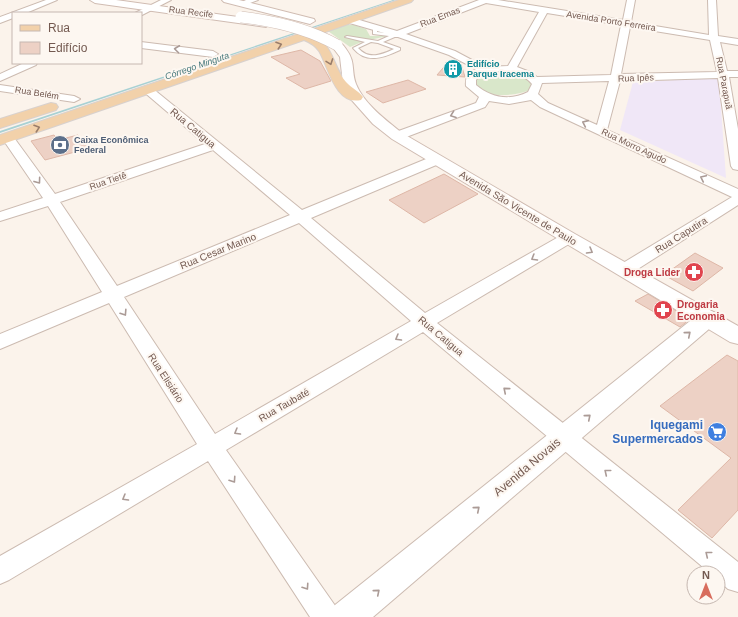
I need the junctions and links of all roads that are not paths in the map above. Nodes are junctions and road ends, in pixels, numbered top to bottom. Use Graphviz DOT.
graph roads {
  1 [pos="53,0"];
  2 [pos="95,0"];
  3 [pos="167,0"];
  4 [pos="227,0"];
  5 [pos="254,0"];
  6 [pos="408,0"];
  7 [pos="485,0"];
  8 [pos="631,0"];
  9 [pos="712,0"];
  10 [pos="242,4"];
  11 [pos="151,7"];
  12 [pos="369,7"];
  13 [pos="544,10"];
  14 [pos="21,12"];
  15 [pos="141,12"];
  16 [pos="12,15"];
  17 [pos="218,16"];
  18 [pos="0,20"];
  19 [pos="349,20"];
  20 [pos="310,21"];
  21 [pos="625,23"];
  22 [pos="287,29"];
  23 [pos="395,34"];
  24 [pos="305,36"];
  25 [pos="346,37"];
  26 [pos="714,38"];
  27 [pos="370,41"];
  28 [pos="378,42"];
  29 [pos="738,42"];
  30 [pos="142,45"];
  31 [pos="256,45"];
  32 [pos="337,45"];
  33 [pos="226,49"];
  34 [pos="213,54"];
  35 [pos="183,63"];
  36 [pos="30,64"];
  37 [pos="511,69"];
  38 [pos="484,70"];
  39 [pos="723,74"];
  40 [pos="738,74"];
  41 [pos="0,78"];
  42 [pos="615,78"];
  43 [pos="535,80"];
  44 [pos="0,88"];
  45 [pos="148,90"];
  46 [pos="533,94"];
  47 [pos="87,95"];
  48 [pos="356,97"];
  49 [pos="74,99"];
  50 [pos="483,101"];
  51 [pos="544,105"];
  52 [pos="601,130"];
  53 [pos="3,134"];
  54 [pos="397,136"];
  55 [pos="215,145"];
  56 [pos="436,160"];
  57 [pos="738,166"];
  58 [pos="738,194"];
  59 [pos="738,199"];
  60 [pos="52,200"];
  61 [pos="0,217"];
  62 [pos="301,217"];
  63 [pos="568,238"];
  64 [pos="624,270"];
  65 [pos="112,295"];
  66 [pos="708,318"];
  67 [pos="425,323"];
  68 [pos="738,336"];
  69 [pos="0,342"];
  70 [pos="563,437"];
  71 [pos="211,448"];
  72 [pos="0,571"];
  73 [pos="738,579"];
  74 [pos="326,617"];
  75 [pos="347,617"];
  1 -- 14 [label="street"];
  2 -- 11 [label="main road, Rua Recife"];
  3 -- 11 [label="street"];
  4 -- 10 [label="main road"];
  5 -- 10 [label="street"];
  6 -- 12 [label="main road"];
  7 -- 13 [label="street, Avenida Porto Ferreira"];
  7 -- 23 [label="street, Rua Emas"];
  8 -- 21 [label="street"];
  9 -- 26 [label="street, Rua Parapuã"];
  10 -- 20 [label="main road"];
  10 -- 32 [label="main road, Avenida São Vicente de Paulo"];
  11 -- 15 [label="street"];
  11 -- 17 [label="main road, Rua Recife"];
  12 -- 19 [label="main road"];
  12 -- 20 [label="main road"];
  13 -- 21 [label="street, Avenida Porto Ferreira"];
  13 -- 37 [label="street"];
  16 -- 18 [label="street"];
  17 -- 22 [label="main road, Rua Recife"];
  17 -- 32 [label="main road, bridge"];
  19 -- 23 [label="street"];
  19 -- 24 [label="main road"];
  20 -- 22 [label="main road"];
  21 -- 26 [label="street, Avenida Porto Ferreira"];
  21 -- 42 [label="street"];
  22 -- 31 [label="main road"];
  23 -- 28 [label="lane"];
  23 -- 38 [label="street"];
  31 -- 24 [label="main road, one-way"];
  24 -- 48 [label="main road, one-way"];
  25 -- 27 [label="lane"];
  26 -- 29 [label="street, Avenida Porto Ferreira"];
  26 -- 39 [label="street, Rua Parapuã"];
  27 -- 28 [label="lane"];
  27 -- 28 [label="lane"];
  34 -- 30 [label="street, one-way"];
  31 -- 45 [label="main road"];
  32 -- 48 [label="main road, Avenida São Vicente de Paulo"];
  33 -- 34 [label="main road"];
  34 -- 35 [label="main road"];
  36 -- 41 [label="street"];
  37 -- 38 [label="street"];
  37 -- 43 [label="street"];
  38 -- 50 [label="street"];
  39 -- 40 [label="street, Rua Ipês"];
  39 -- 42 [label="street, Rua Ipês"];
  39 -- 57 [label="street, Rua Parapuã"];
  42 -- 43 [label="street, Rua Ipês"];
  42 -- 52 [label="street"];
  43 -- 46 [label="street"];
  44 -- 49 [label="street, Rua Belém"];
  53 -- 45 [label="main road, one-way"];
  45 -- 55 [label="street, Rua Catigua"];
  46 -- 50 [label="street"];
  46 -- 51 [label="street, Rua Morro Agudo"];
  47 -- 49 [label="main road"];
  48 -- 54 [label="main road, Avenida São Vicente de Paulo"];
  49 -- 53 [label="main road"];
  50 -- 51 [label="street"];
  50 -- 54 [label="street, one-way"];
  52 -- 51 [label="street, Rua Morro Agudo, one-way"];
  58 -- 52 [label="street, Rua Morro Agudo, one-way"];
  53 -- 60 [label="street, Rua Elisiário, one-way"];
  54 -- 56 [label="main road, Avenida São Vicente de Paulo"];
  55 -- 60 [label="street, Rua Tietê"];
  55 -- 62 [label="street, Rua Catigua"];
  56 -- 62 [label="street, Rua Cesar Marino"];
  56 -- 63 [label="main road, Avenida São Vicente de Paulo"];
  59 -- 64 [label="street, Rua Caputira"];
  60 -- 61 [label="street, Rua Tietê"];
  60 -- 65 [label="street, Rua Elisiário"];
  62 -- 65 [label="street, Rua Cesar Marino"];
  62 -- 67 [label="street, Rua Catigua"];
  63 -- 64 [label="main road, Avenida São Vicente de Paulo, one-way"];
  63 -- 67 [label="street, Rua Taubaté, one-way"];
  64 -- 66 [label="main road, Avenida São Vicente de Paulo"];
  65 -- 69 [label="street, Rua Cesar Marino"];
  65 -- 71 [label="street, Rua Elisiário, one-way"];
  66 -- 68 [label="main road, Avenida São Vicente de Paulo"];
  70 -- 66 [label="main road, Avenida Novais, one-way"];
  70 -- 67 [label="street, Rua Catigua, one-way"];
  67 -- 71 [label="street, Rua Taubaté, one-way"];
  73 -- 70 [label="street, Rua Catigua, one-way"];
  75 -- 70 [label="main road, Avenida Novais, one-way"];
  71 -- 72 [label="street, Rua Taubaté, one-way"];
  71 -- 74 [label="street, Rua Elisiário, one-way"];
}
